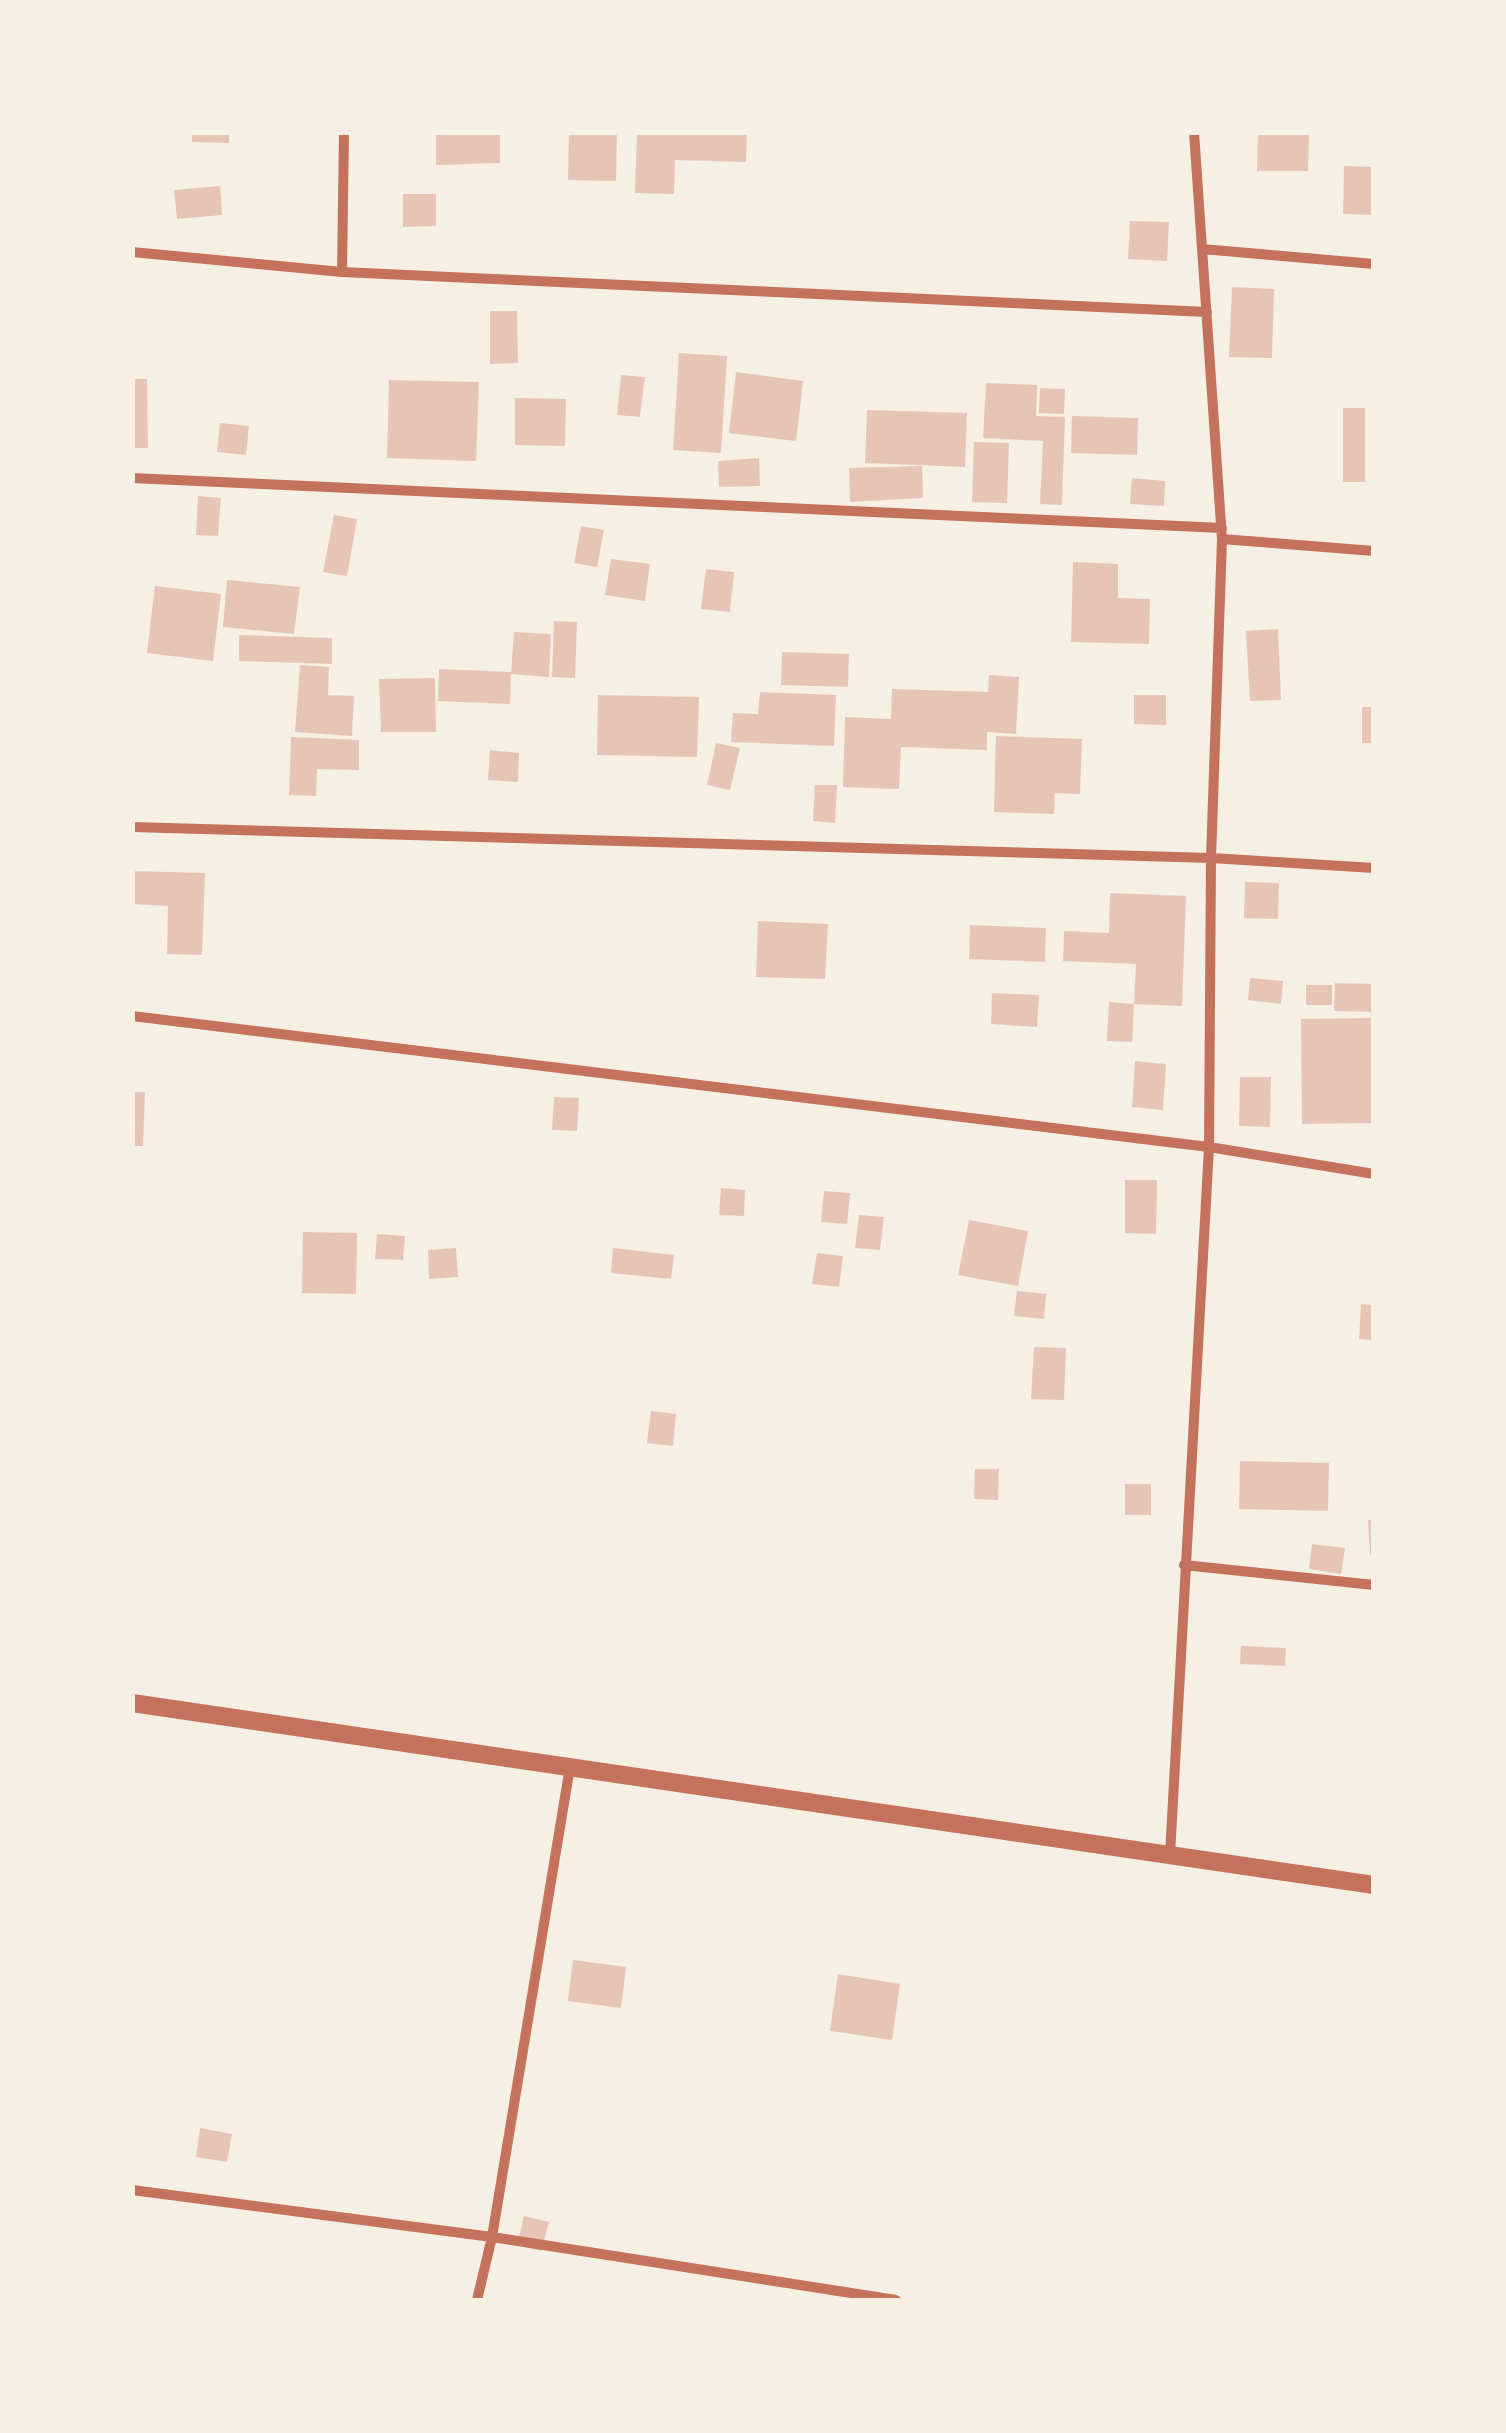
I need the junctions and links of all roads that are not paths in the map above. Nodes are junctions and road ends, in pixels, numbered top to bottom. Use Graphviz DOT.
graph roads {
  1 [pos="344,132"];
  2 [pos="1194,132"];
  3 [pos="1202,250"];
  4 [pos="132,252"];
  5 [pos="1374,264"];
  6 [pos="342,272"];
  7 [pos="1206,312"];
  8 [pos="132,478"];
  9 [pos="1222,534"];
  10 [pos="1374,551"];
  11 [pos="132,827"];
  12 [pos="1212,858"];
  13 [pos="1374,868"];
  14 [pos="132,1016"];
  15 [pos="1209,1147"];
  16 [pos="1374,1174"];
  17 [pos="1184,1565"];
  18 [pos="1374,1585"];
  19 [pos="132,1703"];
  20 [pos="570,1767"];
  21 [pos="1170,1856"];
  22 [pos="1374,1885"];
  23 [pos="132,2190"];
  24 [pos="492,2237"];
  25 [pos="478,2300"];
  26 [pos="896,2300"];
  1 -- 6 [label="street"];
  2 -- 3 [label="street"];
  3 -- 5 [label="street"];
  3 -- 7 [label="street"];
  4 -- 6 [label="street"];
  6 -- 7 [label="street"];
  7 -- 9 [label="street"];
  8 -- 9 [label="street"];
  9 -- 10 [label="street"];
  9 -- 12 [label="street"];
  11 -- 12 [label="street"];
  12 -- 13 [label="street"];
  12 -- 15 [label="street"];
  14 -- 15 [label="street"];
  15 -- 16 [label="street"];
  15 -- 17 [label="street"];
  17 -- 18 [label="street"];
  17 -- 21 [label="street"];
  19 -- 20 [label="street"];
  20 -- 21 [label="street"];
  20 -- 24 [label="street"];
  21 -- 22 [label="street"];
  23 -- 24 [label="street"];
  24 -- 25 [label="street"];
  24 -- 26 [label="street"];
}
